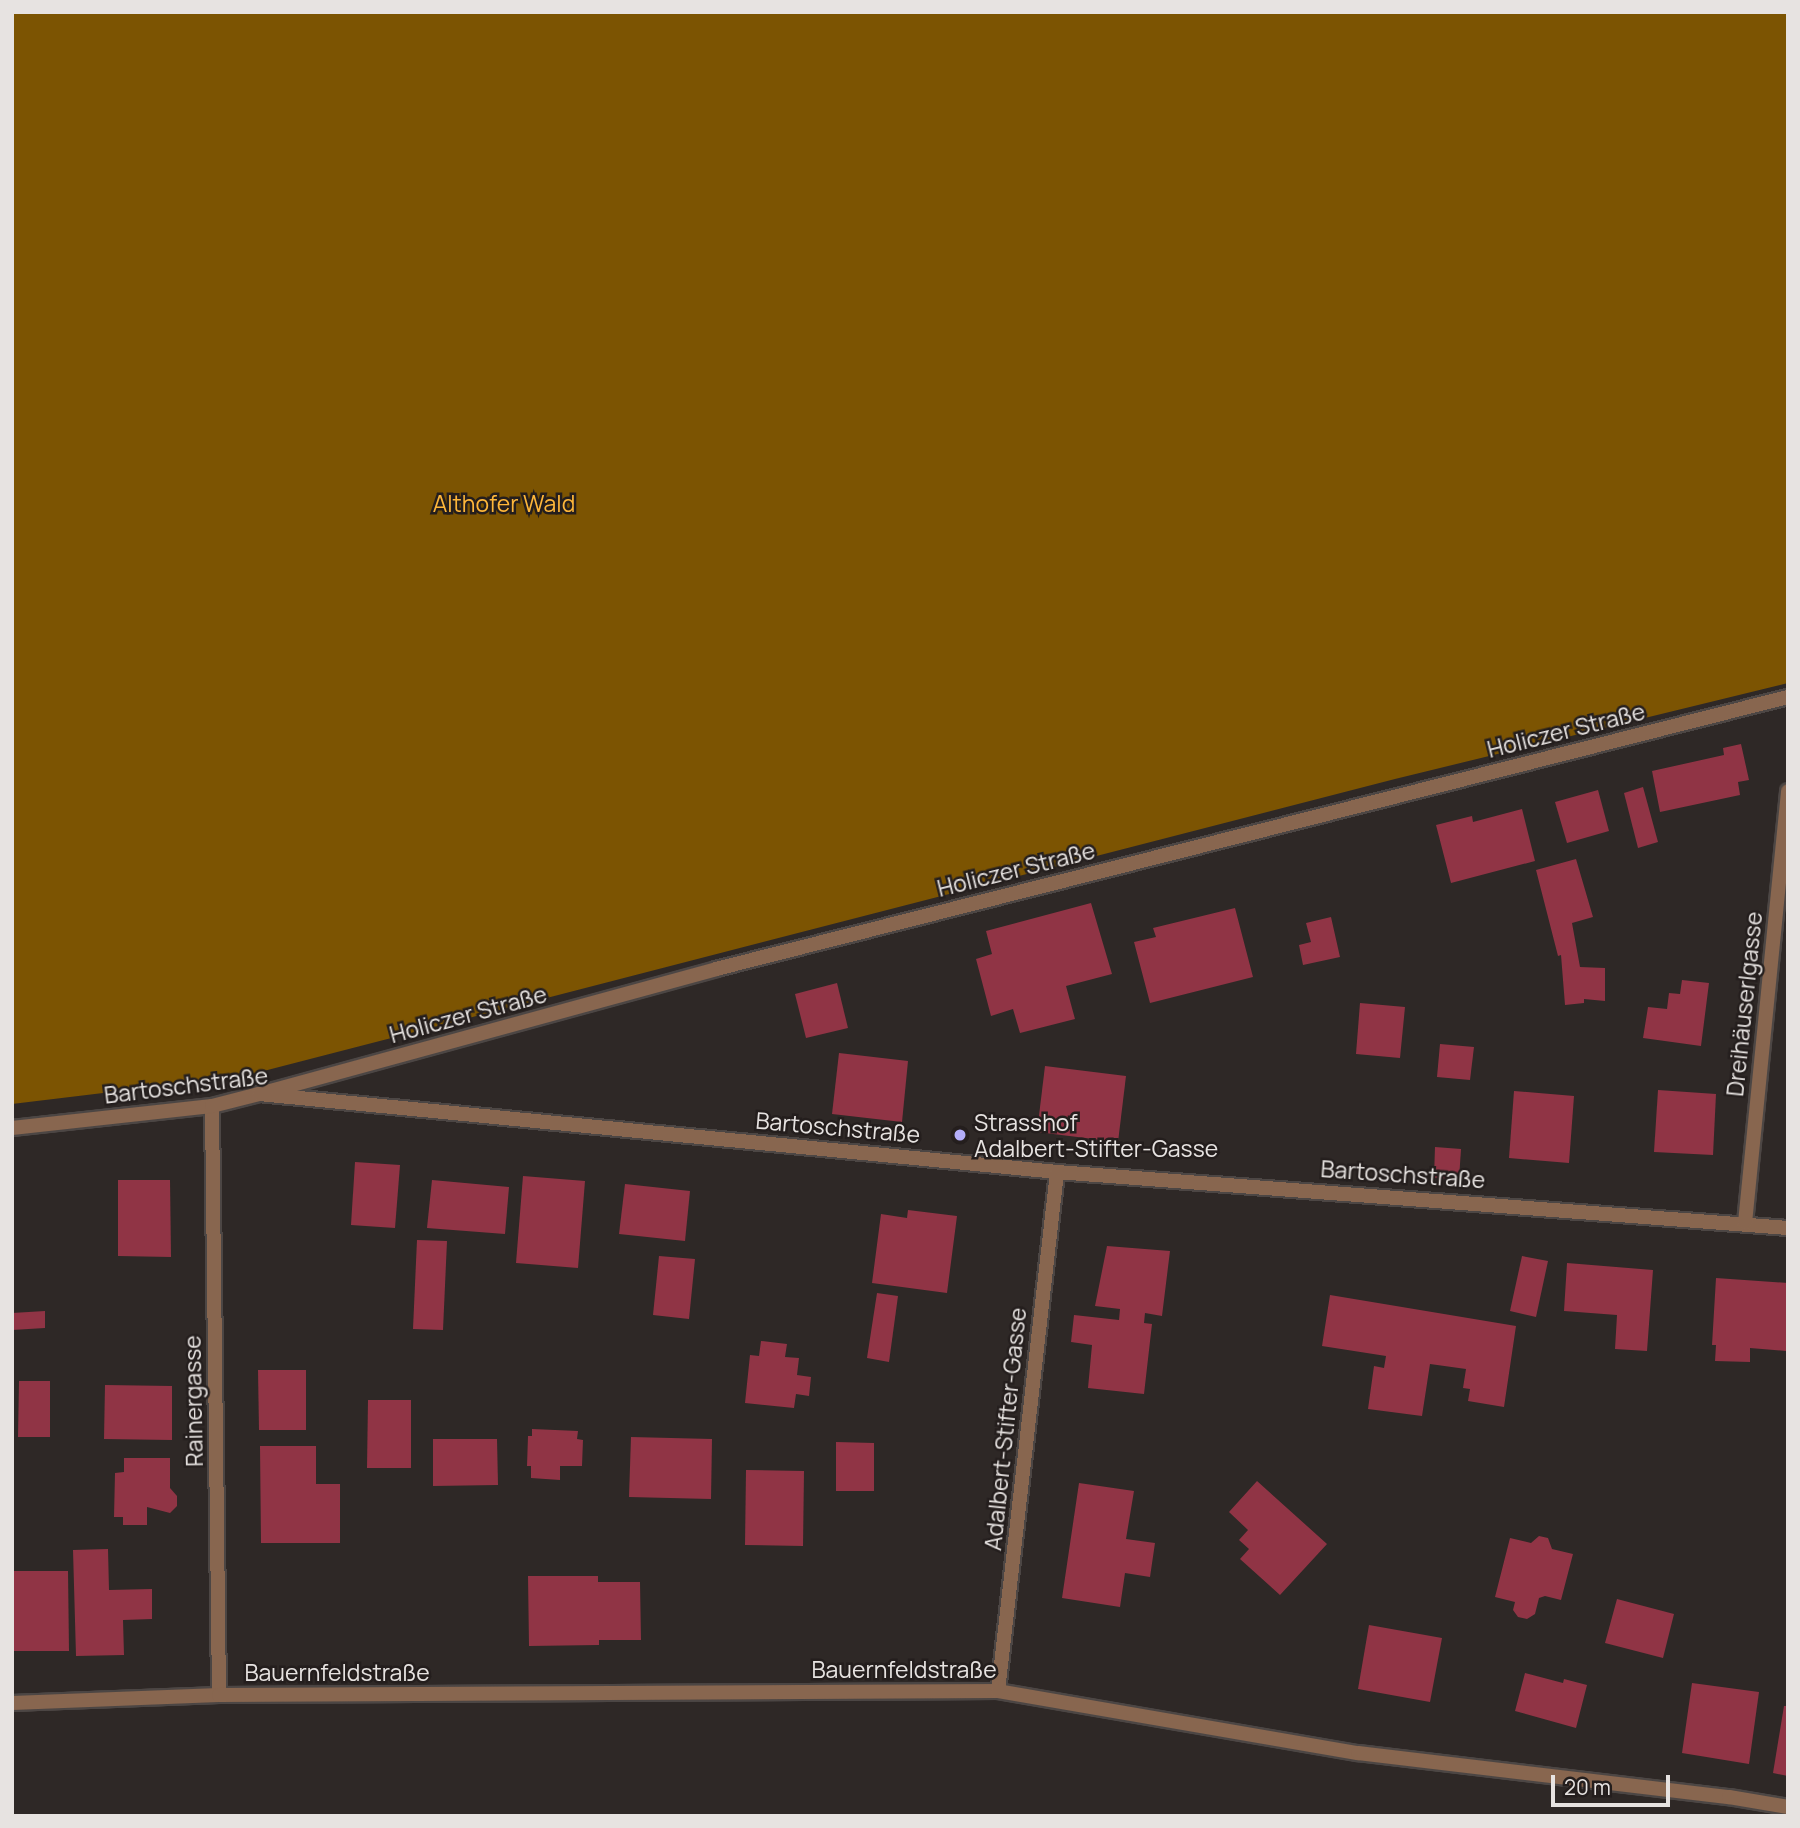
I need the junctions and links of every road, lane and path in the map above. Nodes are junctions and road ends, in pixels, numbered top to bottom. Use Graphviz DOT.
graph roads {
  1 [pos="1788,697"];
  2 [pos="1788,791"];
  3 [pos="259,1094"];
  4 [pos="212,1106"];
  5 [pos="12,1128"];
  6 [pos="1057,1172"];
  7 [pos="1745,1223"];
  8 [pos="1788,1228"];
  9 [pos="998,1690"];
  10 [pos="219,1695"];
  11 [pos="12,1703"];
  12 [pos="1788,1807"];
  1 -- 3 [label="street, Holiczer Straße"];
  2 -- 7 [label="street, Dreihäuserlgasse"];
  3 -- 4 [label="street, Bartoschstraße"];
  3 -- 6 [label="street, Bartoschstraße"];
  4 -- 5 [label="street, Bartoschstraße"];
  4 -- 10 [label="street, Rainergasse"];
  6 -- 7 [label="street, Bartoschstraße"];
  6 -- 9 [label="street, Adalbert-Stifter-Gasse"];
  7 -- 8 [label="street, Bartoschstraße"];
  9 -- 10 [label="street, Bauernfeldstraße"];
  9 -- 12 [label="street, Bauernfeldstraße"];
  10 -- 11 [label="street, Bauernfeldstraße"];
}
